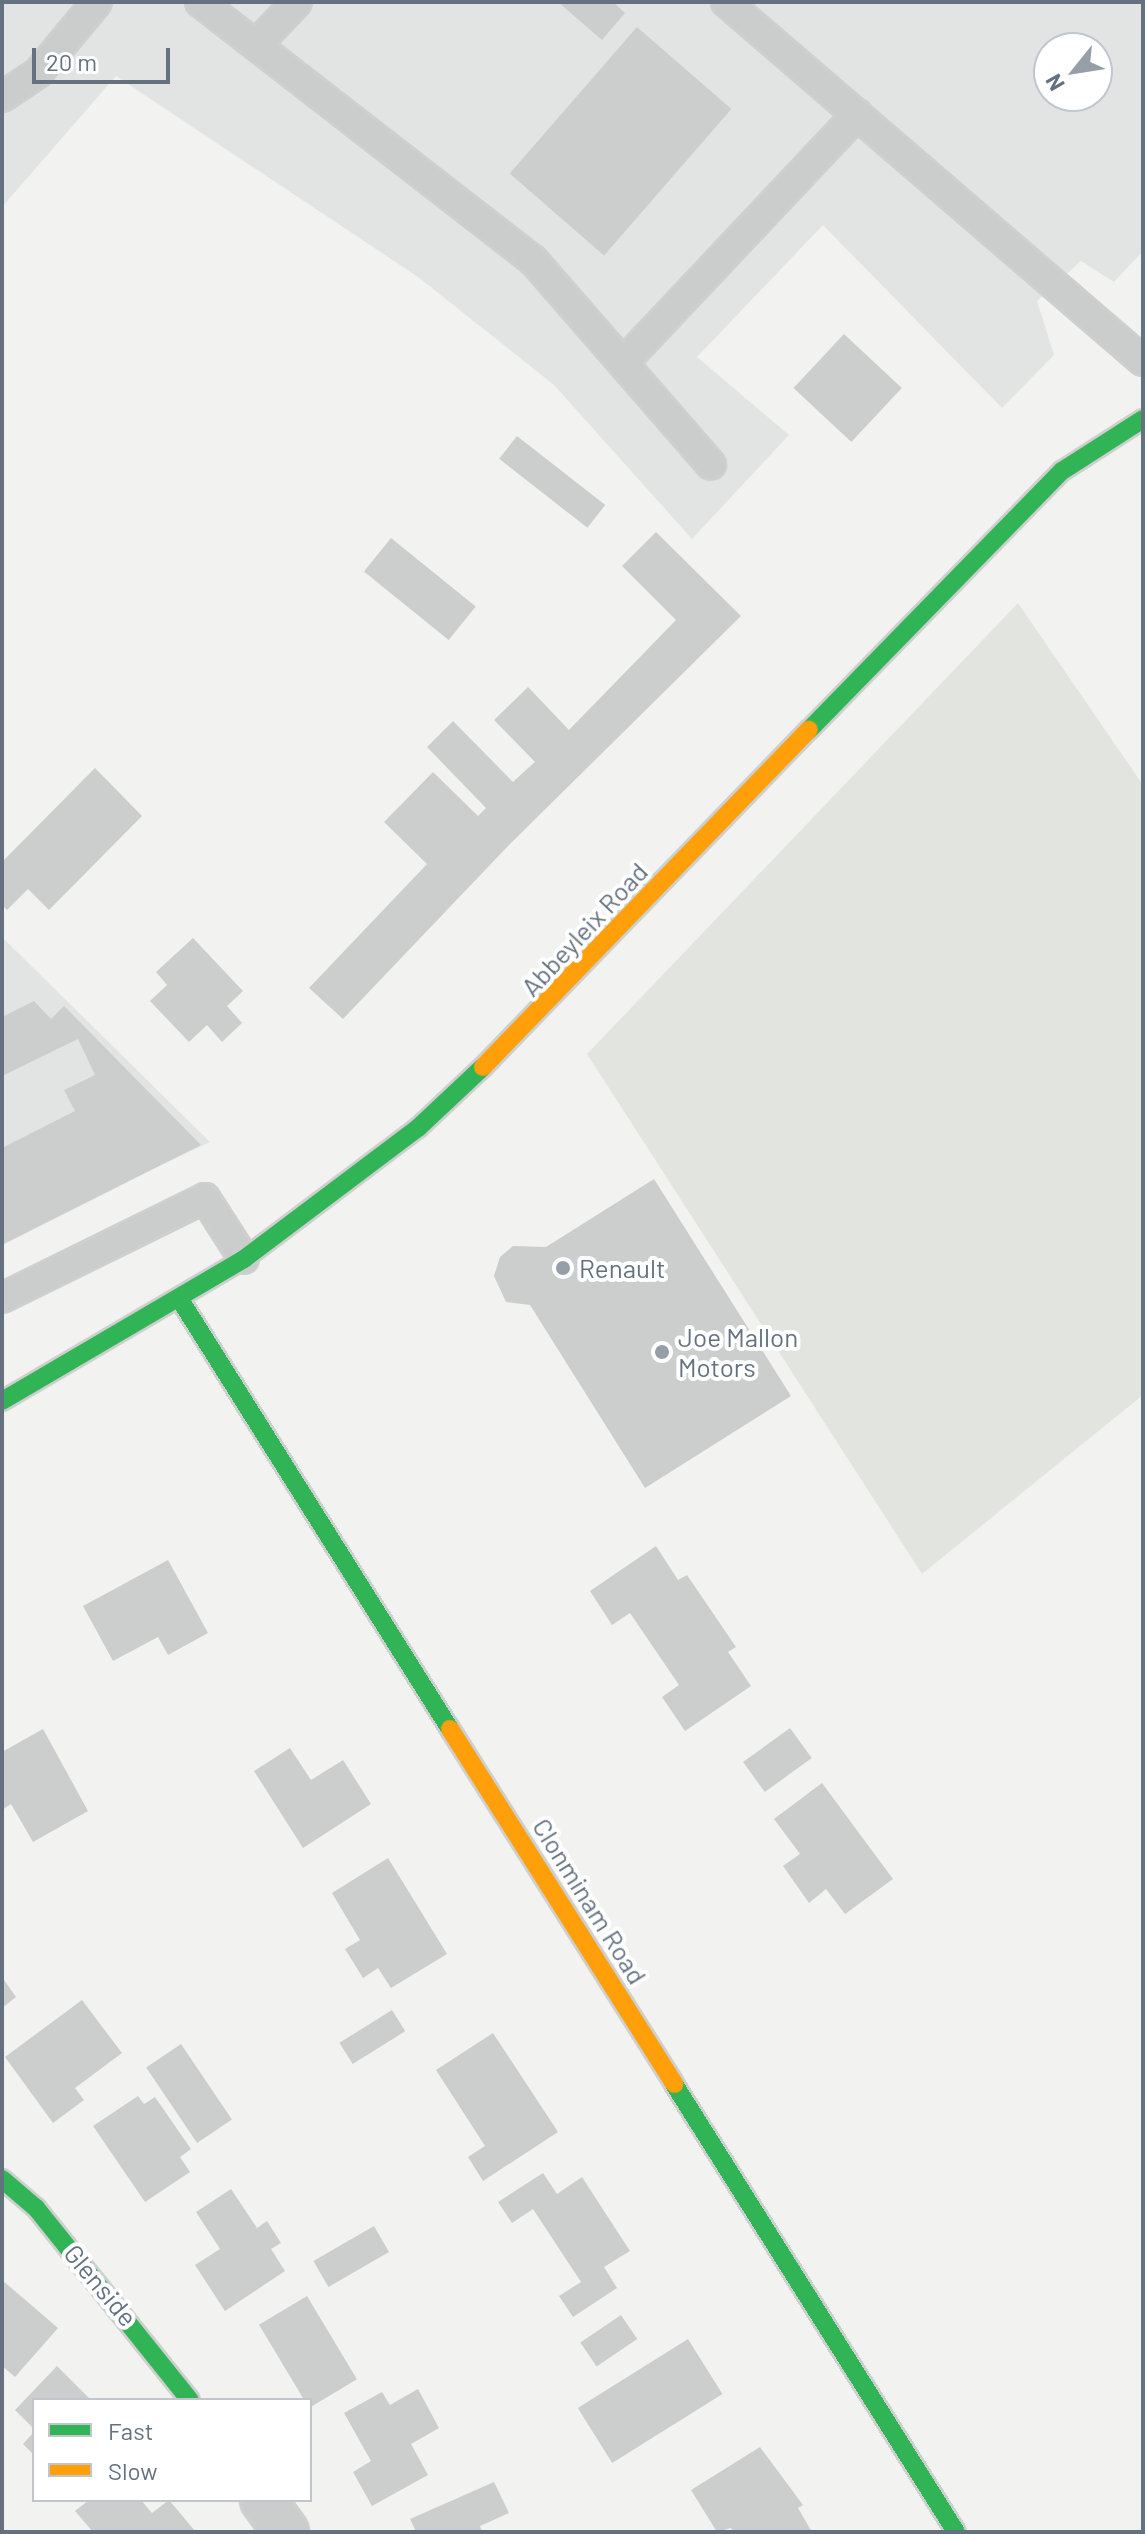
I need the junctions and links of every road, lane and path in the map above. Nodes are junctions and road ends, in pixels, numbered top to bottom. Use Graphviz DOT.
graph roads {
  1 [pos="97,2"];
  2 [pos="200,2"];
  3 [pos="297,2"];
  4 [pos="726,2"];
  5 [pos="256,45"];
  6 [pos="2,97"];
  7 [pos="858,114"];
  8 [pos="1143,361"];
  9 [pos="623,363"];
  10 [pos="1143,419"];
  11 [pos="711,465"];
  12 [pos="244,1259"];
  13 [pos="2,1298"];
  14 [pos="179,1298"];
  15 [pos="2,1401"];
  16 [pos="2,2179"];
  17 [pos="188,2398"];
  18 [pos="264,2502"];
  19 [pos="286,2532"];
  20 [pos="956,2532"];
  1 -- 6 [label="lane"];
  2 -- 5 [label="lane"];
  3 -- 5 [label="lane"];
  4 -- 7 [label="lane"];
  5 -- 9 [label="lane"];
  7 -- 8 [label="lane"];
  7 -- 9 [label="lane"];
  9 -- 11 [label="lane"];
  10 -- 12 [label="street, Abbeyleix Road"];
  12 -- 13 [label="lane"];
  12 -- 14 [label="street, Abbeyleix Road"];
  14 -- 15 [label="street, Abbeyleix Road"];
  14 -- 20 [label="street, Clonminam Road"];
  16 -- 17 [label="street, Glenside"];
  18 -- 19 [label="street"];
}
